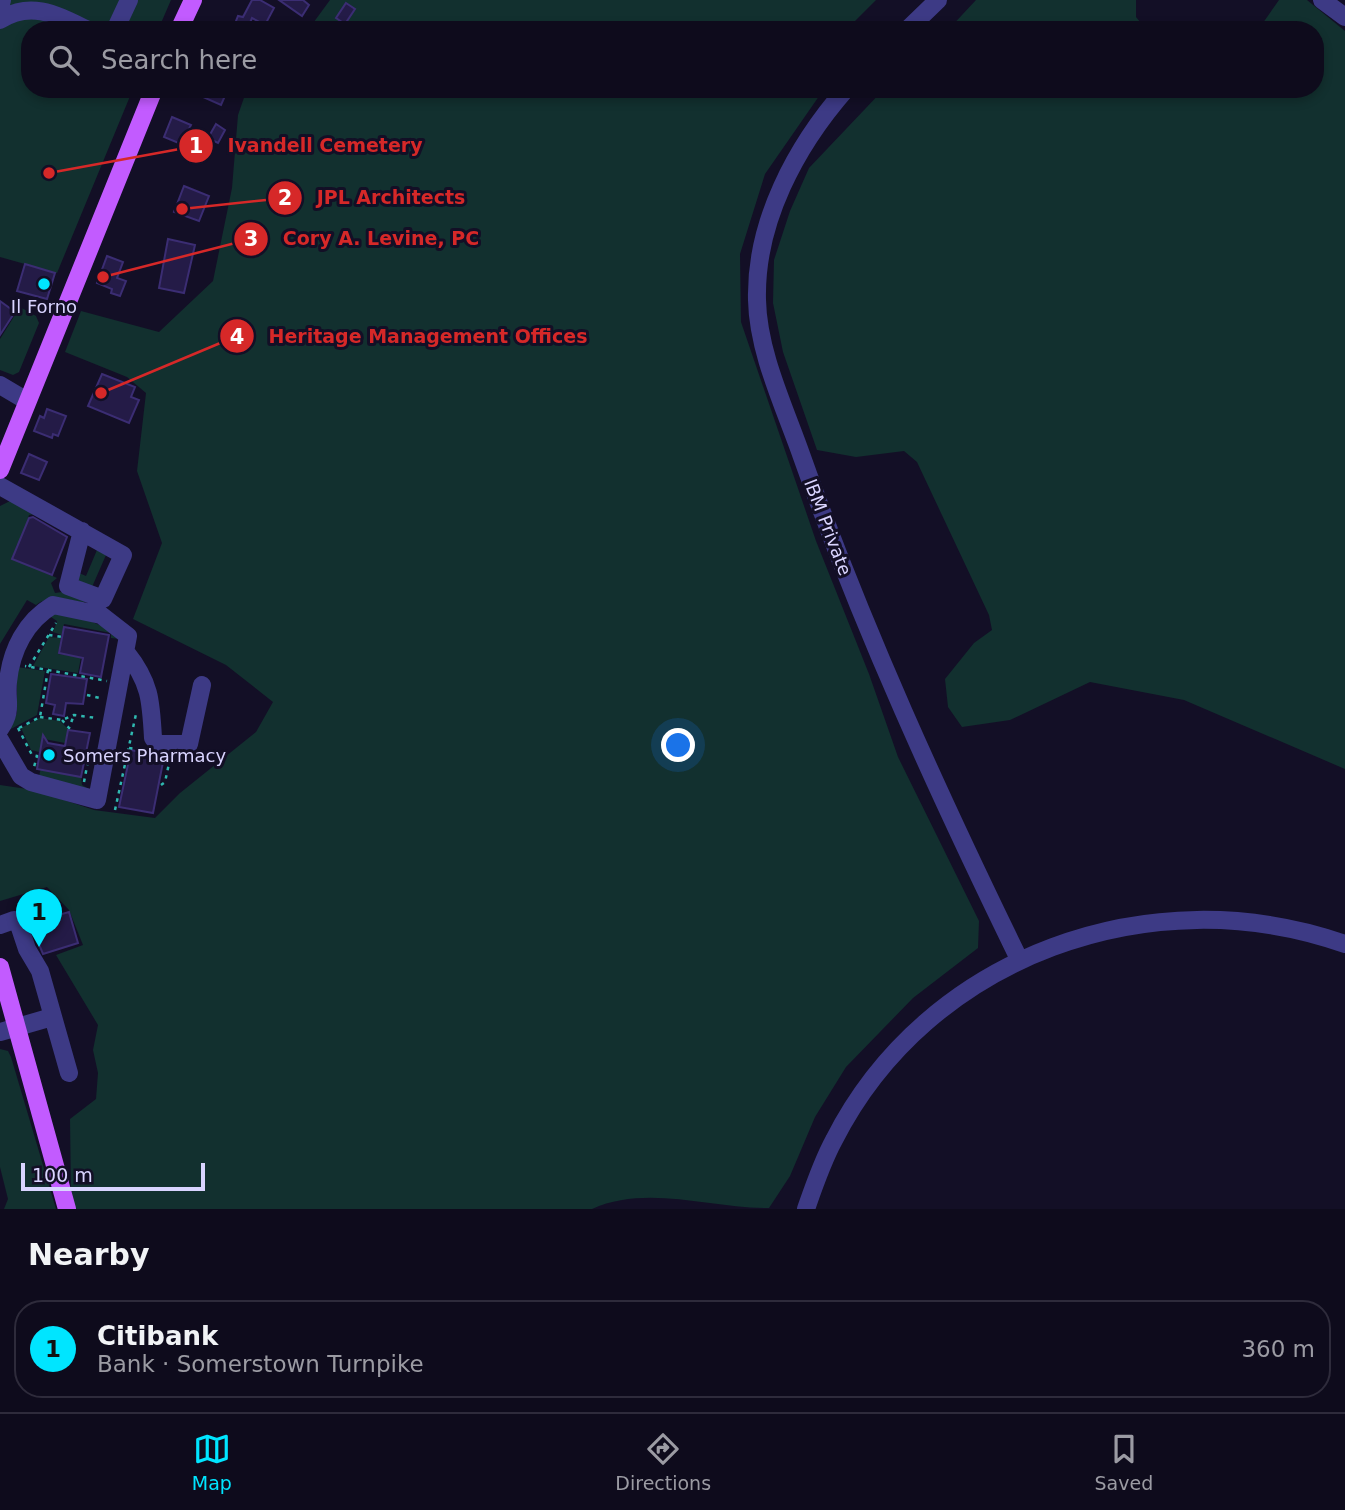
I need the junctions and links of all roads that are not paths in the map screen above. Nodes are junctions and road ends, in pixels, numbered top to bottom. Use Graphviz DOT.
graph roads {
  1 [pos="2,0"];
  2 [pos="32,0"];
  3 [pos="129,0"];
  4 [pos="193,0"];
  5 [pos="938,0"];
  6 [pos="1322,0"];
  7 [pos="0,8"];
  8 [pos="55,14"];
  9 [pos="1345,17"];
  10 [pos="0,20"];
  11 [pos="69,21"];
  12 [pos="119,21"];
  13 [pos="183,21"];
  14 [pos="916,21"];
  15 [pos="150,98"];
  16 [pos="839,98"];
  17 [pos="0,385"];
  18 [pos="27,401"];
  19 [pos="0,470"];
  20 [pos="0,486"];
  21 [pos="82,531"];
  22 [pos="126,652"];
  23 [pos="202,685"];
  24 [pos="3,734"];
  25 [pos="0,925"];
  26 [pos="1345,944"];
  27 [pos="1019,959"];
  28 [pos="0,967"];
  29 [pos="52,1017"];
  30 [pos="9,1029"];
  31 [pos="69,1073"];
  32 [pos="67,1209"];
  33 [pos="806,1209"];
  1 -- 7 [label="street"];
  2 -- 8 [label="street"];
  3 -- 12 [label="street"];
  4 -- 13 [label="main road"];
  5 -- 14 [label="street"];
  6 -- 9 [label="street"];
  8 -- 10 [label="street"];
  8 -- 11 [label="street"];
  15 -- 18 [label="main road"];
  16 -- 27 [label="street, IBM Private"];
  17 -- 18 [label="street"];
  18 -- 19 [label="main road"];
  20 -- 21 [label="street"];
  22 -- 23 [label="street"];
  22 -- 24 [label="street"];
  22 -- 24 [label="street"];
  25 -- 29 [label="street"];
  26 -- 27 [label="street"];
  27 -- 33 [label="street"];
  28 -- 30 [label="main road"];
  29 -- 30 [label="street"];
  29 -- 31 [label="street"];
  30 -- 32 [label="main road"];
}
